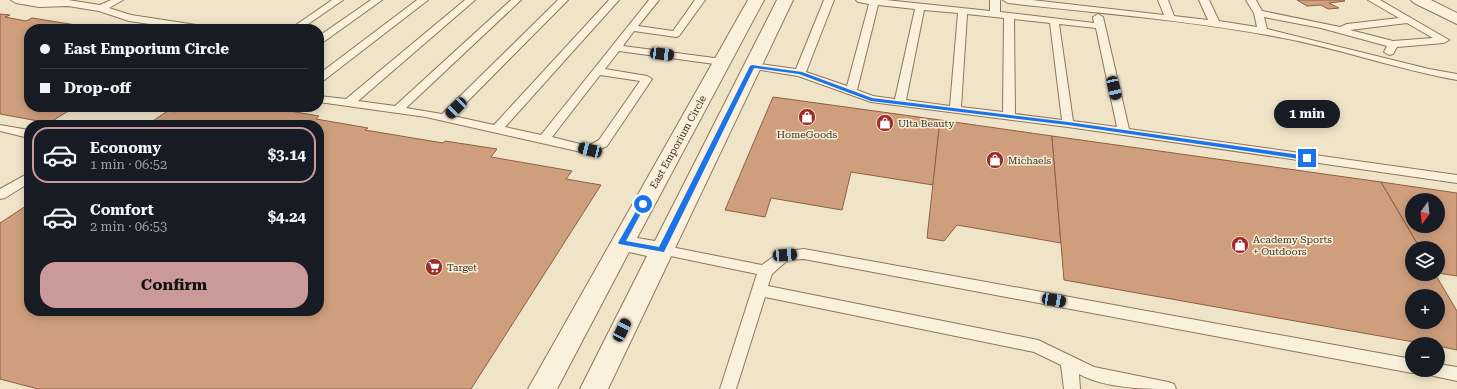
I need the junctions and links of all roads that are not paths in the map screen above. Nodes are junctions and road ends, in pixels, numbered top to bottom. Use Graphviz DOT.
graph roads {
  1 [pos="16,0"];
  2 [pos="118,0"];
  3 [pos="338,0"];
  4 [pos="377,0"];
  5 [pos="423,0"];
  6 [pos="470,0"];
  7 [pos="516,0"];
  8 [pos="563,0"];
  9 [pos="614,0"];
  10 [pos="654,0"];
  11 [pos="700,0"];
  12 [pos="756,0"];
  13 [pos="785,0"];
  14 [pos="828,0"];
  15 [pos="860,0"];
  16 [pos="995,0"];
  17 [pos="1008,0"];
  18 [pos="1163,0"];
  19 [pos="1204,0"];
  20 [pos="1250,0"];
  21 [pos="1373,0"];
  22 [pos="1419,0"];
  23 [pos="1442,0"];
  24 [pos="874,2"];
  25 [pos="1040,2"];
  26 [pos="1082,4"];
  27 [pos="920,6"];
  28 [pos="1457,7"];
  29 [pos="101,8"];
  30 [pos="1096,10"];
  31 [pos="963,11"];
  32 [pos="1259,13"];
  33 [pos="995,15"];
  34 [pos="1008,16"];
  35 [pos="1170,18"];
  36 [pos="1457,19"];
  37 [pos="1409,20"];
  38 [pos="1054,21"];
  39 [pos="169,24"];
  40 [pos="302,24"];
  41 [pos="1215,24"];
  42 [pos="1100,26"];
  43 [pos="632,28"];
  44 [pos="1342,30"];
  45 [pos="1262,31"];
  46 [pos="324,37"];
  47 [pos="1393,44"];
  48 [pos="616,48"];
  49 [pos="1384,60"];
  50 [pos="722,62"];
  51 [pos="752,66"];
  52 [pos="598,72"];
  53 [pos="800,73"];
  54 [pos="324,75"];
  55 [pos="1457,77"];
  56 [pos="851,92"];
  57 [pos="324,100"];
  58 [pos="349,103"];
  59 [pos="900,103"];
  60 [pos="397,110"];
  61 [pos="955,110"];
  62 [pos="1009,116"];
  63 [pos="445,118"];
  64 [pos="1068,124"];
  65 [pos="0,128"];
  66 [pos="497,129"];
  67 [pos="1124,132"];
  68 [pos="24,133"];
  69 [pos="544,138"];
  70 [pos="1457,179"];
  71 [pos="24,180"];
  72 [pos="0,195"];
  73 [pos="622,243"];
  74 [pos="661,250"];
  75 [pos="765,271"];
  76 [pos="759,290"];
  77 [pos="1069,362"];
  78 [pos="1405,365"];
  79 [pos="1445,372"];
  80 [pos="1457,374"];
  81 [pos="542,389"];
  82 [pos="594,389"];
  83 [pos="728,389"];
  84 [pos="1072,389"];
  85 [pos="1168,389"];
  1 -- 29 [label="lane"];
  2 -- 29 [label="lane"];
  3 -- 40 [label="lane"];
  4 -- 46 [label="lane"];
  5 -- 54 [label="lane"];
  6 -- 58 [label="lane"];
  7 -- 60 [label="lane"];
  8 -- 63 [label="lane"];
  9 -- 66 [label="lane"];
  10 -- 43 [label="lane"];
  11 -- 43 [label="lane"];
  12 -- 50 [label="street, East Emporium Circle"];
  13 -- 51 [label="street"];
  14 -- 53 [label="lane"];
  15 -- 24 [label="lane"];
  16 -- 33 [label="lane"];
  17 -- 25 [label="lane"];
  18 -- 35 [label="lane"];
  19 -- 41 [label="lane"];
  20 -- 32 [label="lane"];
  21 -- 37 [label="lane"];
  22 -- 36 [label="street"];
  23 -- 28 [label="street"];
  24 -- 27 [label="lane"];
  24 -- 56 [label="lane"];
  25 -- 26 [label="lane"];
  26 -- 30 [label="lane"];
  27 -- 31 [label="lane"];
  27 -- 59 [label="lane"];
  29 -- 39 [label="lane"];
  30 -- 35 [label="lane"];
  30 -- 42 [label="lane"];
  31 -- 33 [label="lane"];
  31 -- 61 [label="lane"];
  32 -- 44 [label="lane"];
  32 -- 45 [label="lane"];
  33 -- 34 [label="lane"];
  34 -- 38 [label="lane"];
  34 -- 62 [label="lane"];
  35 -- 41 [label="lane"];
  37 -- 44 [label="lane"];
  37 -- 47 [label="lane"];
  38 -- 42 [label="lane"];
  38 -- 64 [label="lane"];
  41 -- 45 [label="lane"];
  42 -- 67 [label="lane"];
  43 -- 48 [label="lane"];
  44 -- 47 [label="lane"];
  45 -- 49 [label="lane"];
  47 -- 49 [label="lane"];
  48 -- 50 [label="lane"];
  48 -- 52 [label="lane"];
  49 -- 55 [label="lane"];
  50 -- 51 [label="street"];
  50 -- 73 [label="street, East Emporium Circle"];
  51 -- 53 [label="lane"];
  51 -- 74 [label="street"];
  52 -- 69 [label="lane"];
  52 -- 69 [label="lane"];
  53 -- 56 [label="lane"];
  56 -- 59 [label="lane"];
  57 -- 58 [label="lane"];
  58 -- 60 [label="lane"];
  59 -- 61 [label="lane"];
  60 -- 63 [label="lane"];
  61 -- 62 [label="lane"];
  62 -- 64 [label="lane"];
  63 -- 66 [label="lane"];
  64 -- 67 [label="lane"];
  65 -- 68 [label="lane"];
  66 -- 69 [label="lane"];
  67 -- 70 [label="lane"];
  71 -- 72 [label="lane"];
  73 -- 74 [label="street"];
  73 -- 81 [label="street, East Emporium Circle"];
  74 -- 75 [label="lane"];
  74 -- 82 [label="street"];
  75 -- 76 [label="lane"];
  75 -- 78 [label="lane"];
  76 -- 77 [label="lane"];
  76 -- 83 [label="lane"];
  77 -- 84 [label="lane"];
  77 -- 85 [label="lane"];
  79 -- 80 [label="lane"];
}
